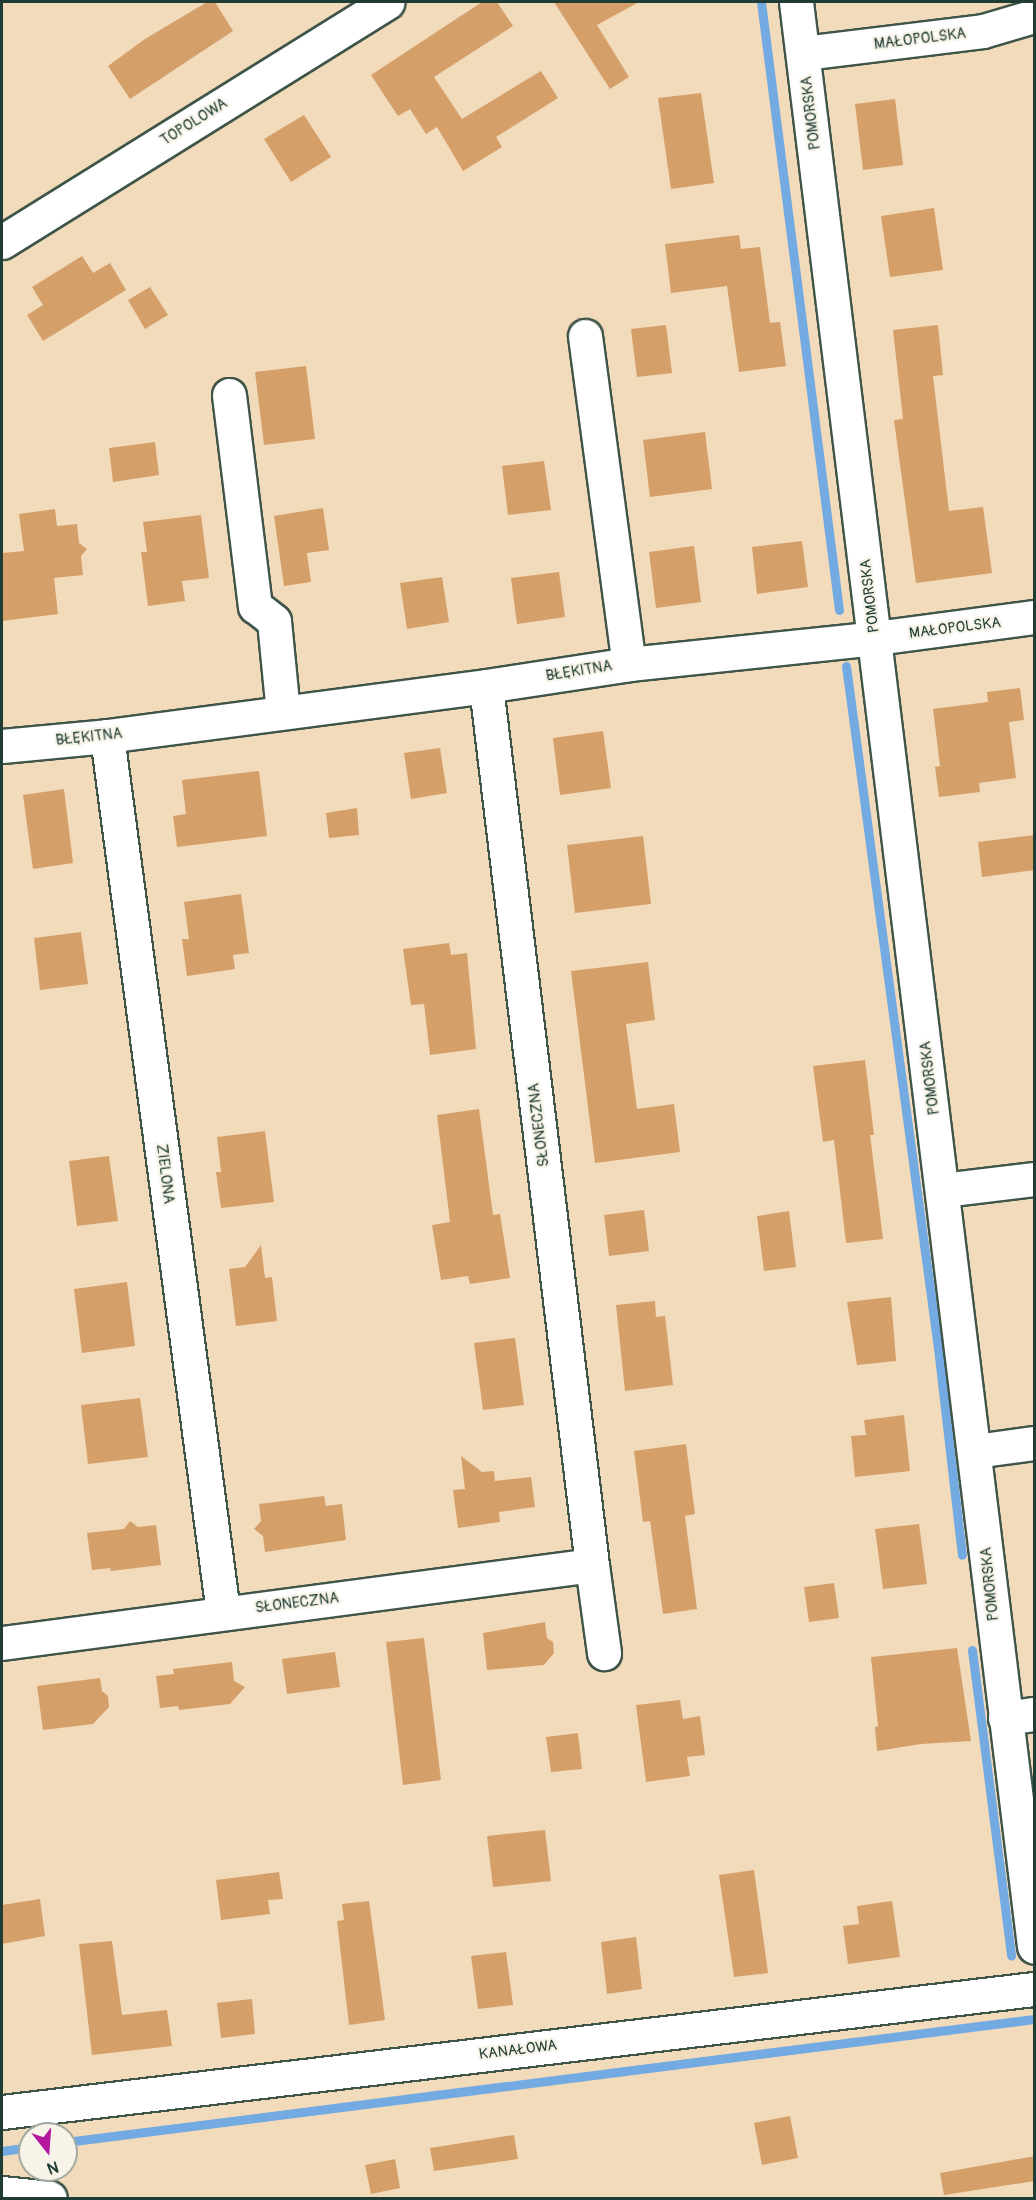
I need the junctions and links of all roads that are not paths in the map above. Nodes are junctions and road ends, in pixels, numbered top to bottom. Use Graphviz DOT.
graph roads {
  1 [pos="387,2"];
  2 [pos="796,2"];
  3 [pos="1035,16"];
  4 [pos="804,53"];
  5 [pos="2,242"];
  6 [pos="585,336"];
  7 [pos="229,395"];
  8 [pos="1035,617"];
  9 [pos="876,638"];
  10 [pos="629,664"];
  11 [pos="486,686"];
  12 [pos="283,712"];
  13 [pos="107,736"];
  14 [pos="2,747"];
  15 [pos="1035,1179"];
  16 [pos="943,1190"];
  17 [pos="1035,1443"];
  18 [pos="975,1451"];
  19 [pos="592,1565"];
  20 [pos="223,1612"];
  21 [pos="2,1642"];
  22 [pos="604,1653"];
  23 [pos="1020,1716"];
  24 [pos="1035,1946"];
  25 [pos="1035,1989"];
  26 [pos="2,2112"];
  27 [pos="2,2193"];
  28 [pos="50,2199"];
  1 -- 5 [label="street, TOPOLOWA"];
  2 -- 4 [label="street, POMORSKA"];
  3 -- 4 [label="street, MAŁOPOLSKA"];
  4 -- 9 [label="street, POMORSKA"];
  6 -- 10 [label="street"];
  7 -- 12 [label="street"];
  8 -- 9 [label="street, MAŁOPOLSKA"];
  9 -- 10 [label="street, BŁĘKITNA"];
  9 -- 16 [label="street, POMORSKA"];
  10 -- 11 [label="street, BŁĘKITNA"];
  11 -- 12 [label="street, BŁĘKITNA"];
  11 -- 19 [label="street, SŁONECZNA"];
  12 -- 13 [label="street, BŁĘKITNA"];
  13 -- 14 [label="street, BŁĘKITNA"];
  13 -- 20 [label="street, ZIELONA"];
  15 -- 16 [label="street"];
  16 -- 18 [label="street, POMORSKA"];
  17 -- 18 [label="street"];
  18 -- 23 [label="street, POMORSKA"];
  19 -- 20 [label="street, SŁONECZNA"];
  19 -- 22 [label="street, SŁONECZNA"];
  20 -- 21 [label="street, SŁONECZNA"];
  23 -- 24 [label="street, POMORSKA"];
  25 -- 26 [label="street, KANAŁOWA"];
  27 -- 28 [label="street"];
}
